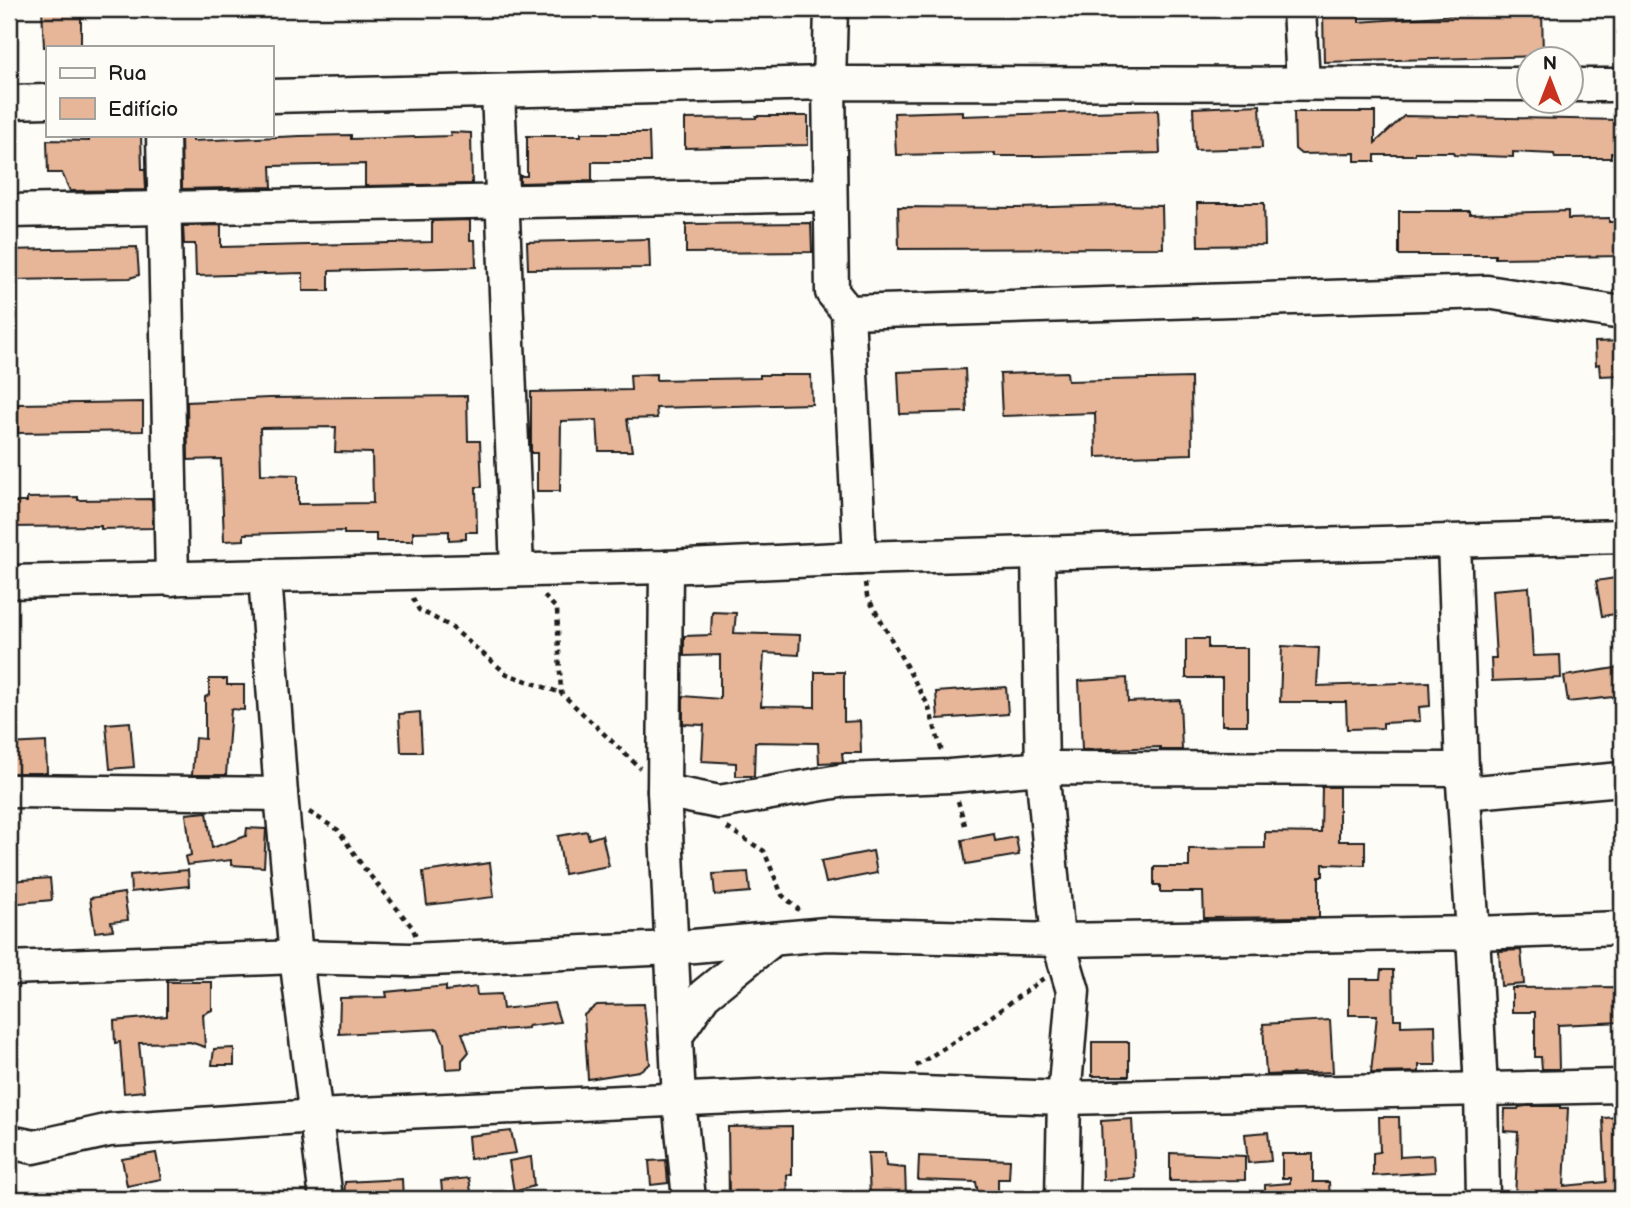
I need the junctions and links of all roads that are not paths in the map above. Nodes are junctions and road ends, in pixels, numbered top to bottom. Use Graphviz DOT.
graph roads {
  1 [pos="831,9"];
  2 [pos="1299,9"];
  3 [pos="829,83"];
  4 [pos="1303,83"];
  5 [pos="1516,85"];
  6 [pos="1586,85"];
  7 [pos="1622,85"];
  8 [pos="498,91"];
  9 [pos="273,96"];
  10 [pos="46,101"];
  11 [pos="9,102"];
  12 [pos="163,136"];
  13 [pos="830,195"];
  14 [pos="502,201"];
  15 [pos="165,208"];
  16 [pos="9,211"];
  17 [pos="848,312"];
  18 [pos="1622,313"];
  19 [pos="1622,536"];
  20 [pos="1454,542"];
  21 [pos="1038,553"];
  22 [pos="860,558"];
  23 [pos="666,566"];
  24 [pos="517,569"];
  25 [pos="265,576"];
  26 [pos="172,579"];
  27 [pos="9,582"];
  28 [pos="1042,768"];
  29 [pos="1622,779"];
  30 [pos="1463,781"];
  31 [pos="9,791"];
  32 [pos="664,791"];
  33 [pos="281,794"];
  34 [pos="1622,928"];
  35 [pos="1473,933"];
  36 [pos="773,939"];
  37 [pos="672,948"];
  38 [pos="1061,951"];
  39 [pos="296,957"];
  40 [pos="9,968"];
  41 [pos="676,1036"];
  42 [pos="1622,1086"];
  43 [pos="1481,1090"];
  44 [pos="1064,1098"];
  45 [pos="679,1100"];
  46 [pos="316,1116"];
  47 [pos="9,1142"];
  48 [pos="326,1199"];
  49 [pos="689,1199"];
  50 [pos="1062,1199"];
  51 [pos="1483,1199"];
  1 -- 3 [label="street"];
  2 -- 4 [label="street"];
  3 -- 4 [label="street"];
  3 -- 8 [label="street"];
  3 -- 13 [label="street"];
  4 -- 5 [label="street"];
  6 -- 7 [label="street"];
  8 -- 9 [label="street"];
  8 -- 14 [label="street"];
  10 -- 11 [label="street"];
  12 -- 15 [label="street"];
  13 -- 14 [label="street"];
  13 -- 17 [label="street"];
  14 -- 15 [label="street"];
  14 -- 24 [label="street"];
  15 -- 16 [label="street"];
  15 -- 26 [label="street"];
  17 -- 18 [label="street"];
  17 -- 22 [label="street"];
  19 -- 20 [label="street"];
  20 -- 21 [label="street"];
  20 -- 30 [label="street"];
  21 -- 22 [label="street"];
  21 -- 28 [label="street"];
  22 -- 23 [label="street"];
  23 -- 24 [label="street"];
  23 -- 32 [label="street"];
  24 -- 25 [label="street"];
  25 -- 26 [label="street"];
  25 -- 33 [label="street"];
  26 -- 27 [label="street"];
  28 -- 30 [label="street"];
  28 -- 32 [label="street"];
  28 -- 38 [label="street"];
  29 -- 30 [label="street"];
  30 -- 35 [label="street"];
  31 -- 33 [label="street"];
  32 -- 37 [label="street"];
  33 -- 39 [label="street"];
  34 -- 35 [label="street"];
  35 -- 38 [label="street"];
  35 -- 43 [label="street"];
  36 -- 37 [label="street"];
  36 -- 38 [label="street"];
  36 -- 41 [label="street"];
  37 -- 39 [label="street"];
  37 -- 41 [label="street"];
  38 -- 44 [label="street"];
  39 -- 40 [label="street"];
  39 -- 46 [label="street"];
  41 -- 45 [label="street"];
  42 -- 43 [label="street"];
  43 -- 44 [label="street"];
  43 -- 51 [label="street"];
  44 -- 45 [label="street"];
  44 -- 50 [label="street"];
  45 -- 46 [label="street"];
  45 -- 49 [label="street"];
  46 -- 47 [label="street"];
  46 -- 48 [label="street"];
}
